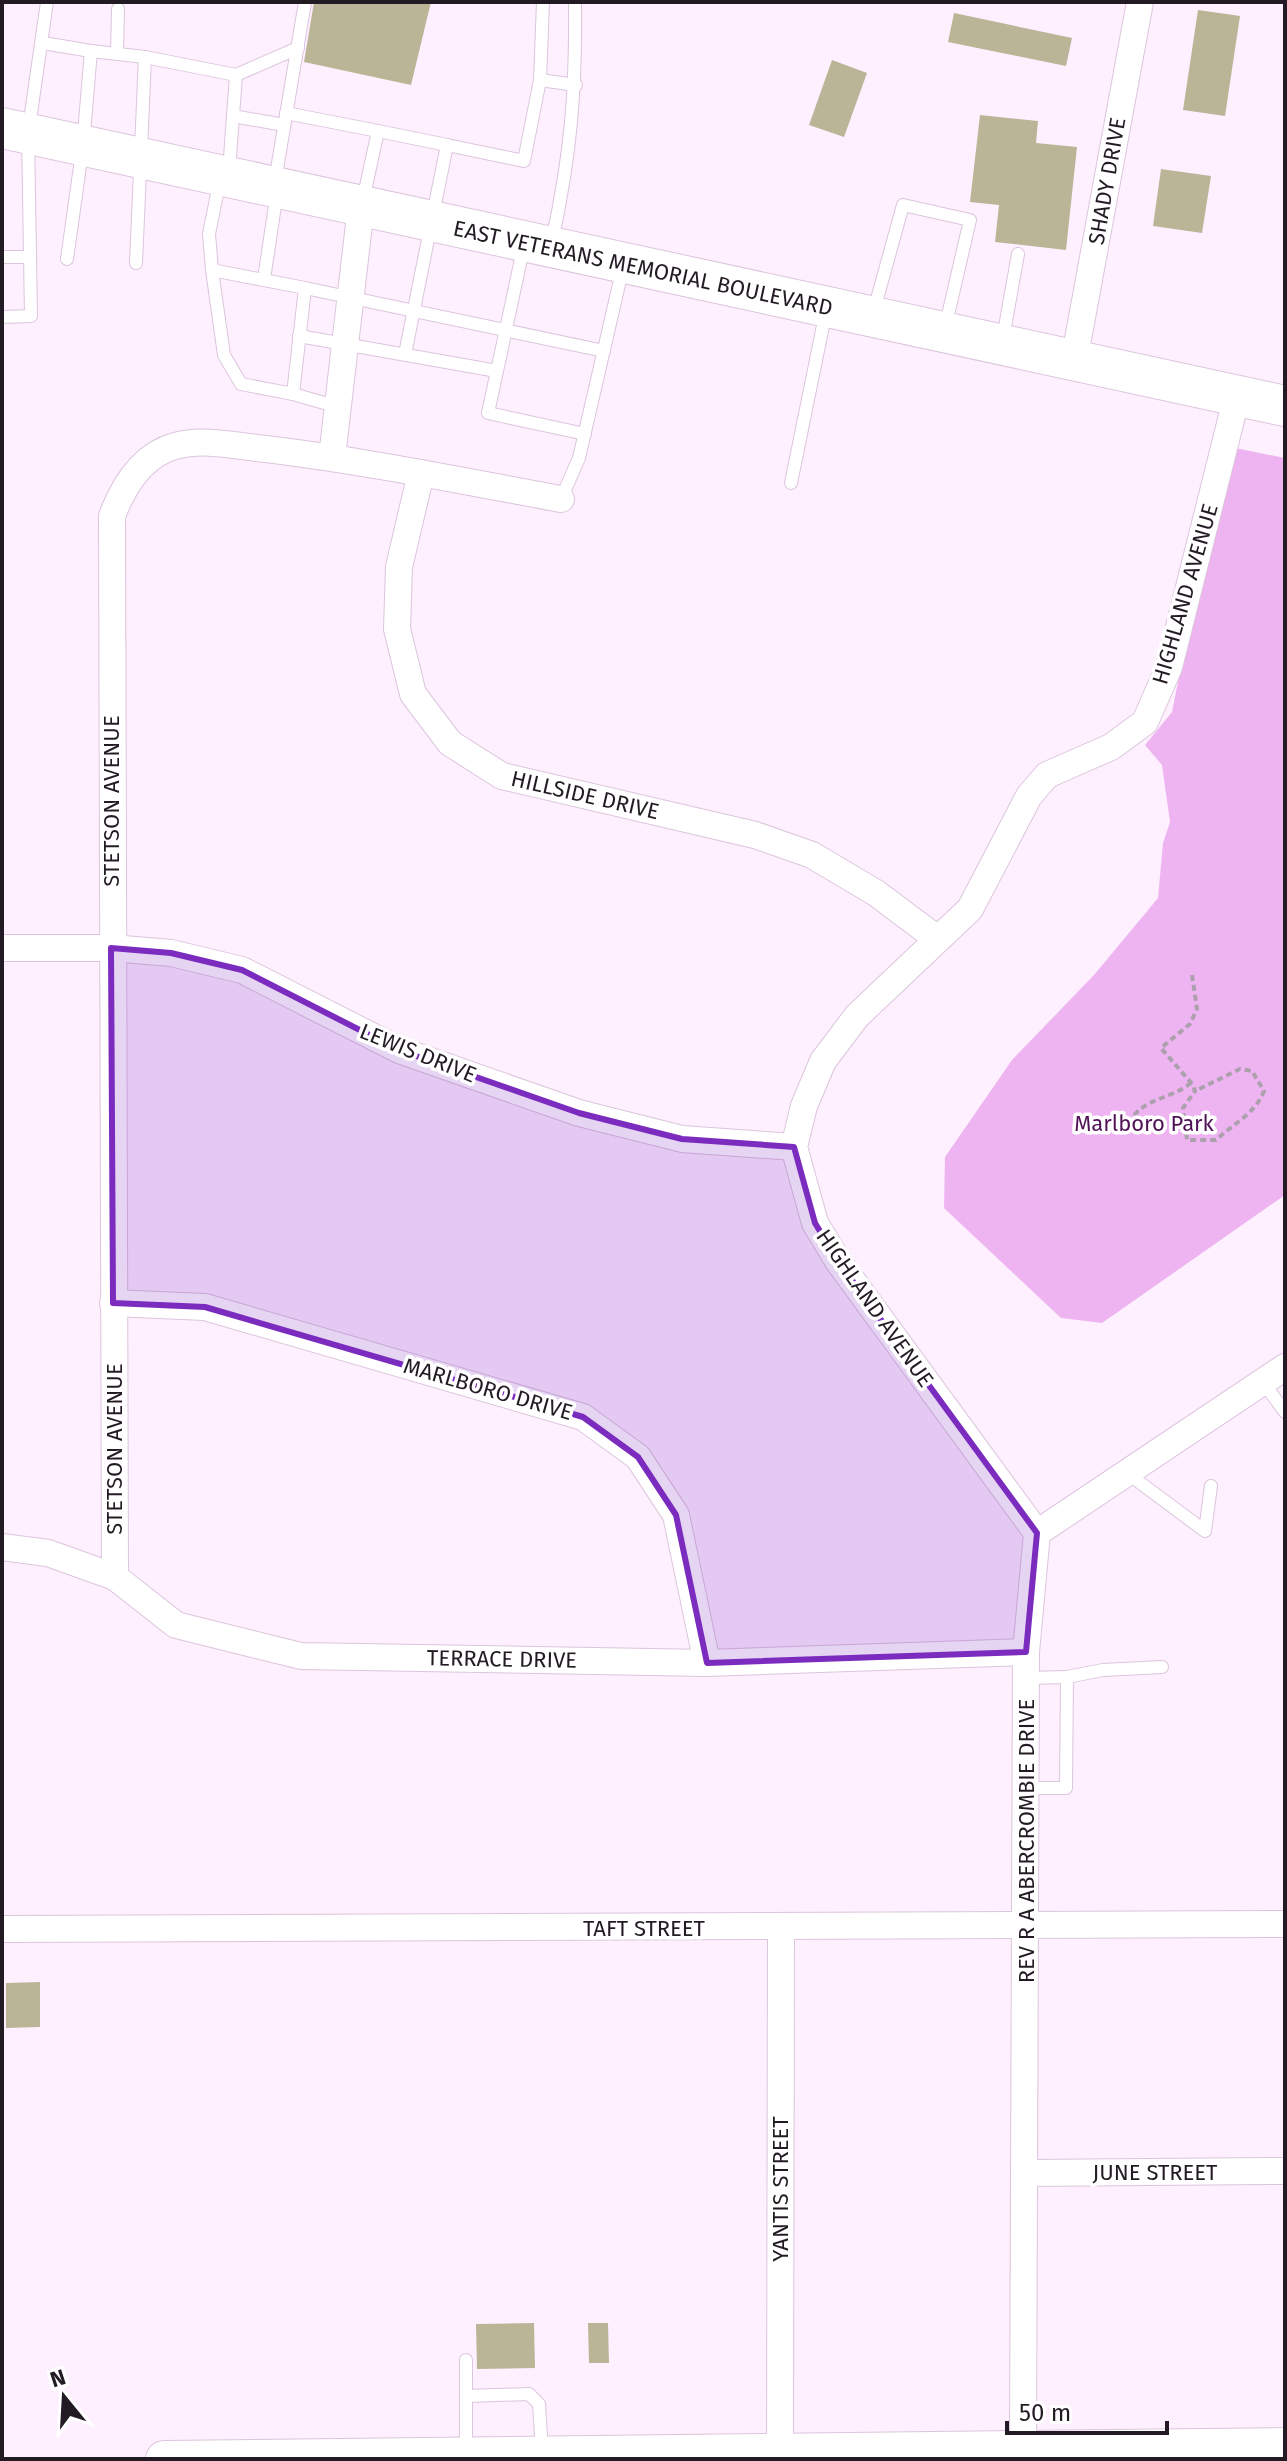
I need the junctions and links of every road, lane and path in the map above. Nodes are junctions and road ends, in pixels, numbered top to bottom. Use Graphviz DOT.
graph roads {
  1 [pos="47,2"];
  2 [pos="305,2"];
  3 [pos="543,2"];
  4 [pos="575,2"];
  5 [pos="1131,4"];
  6 [pos="118,9"];
  7 [pos="43,43"];
  8 [pos="298,48"];
  9 [pos="91,51"];
  10 [pos="117,54"];
  11 [pos="145,57"];
  12 [pos="236,75"];
  13 [pos="540,80"];
  14 [pos="576,85"];
  15 [pos="233,116"];
  16 [pos="285,119"];
  17 [pos="15,131"];
  18 [pos="378,131"];
  19 [pos="83,145"];
  20 [pos="447,145"];
  21 [pos="139,158"];
  22 [pos="224,177"];
  23 [pos="276,188"];
  24 [pos="361,207"];
  25 [pos="432,222"];
  26 [pos="538,245"];
  27 [pos="1018,254"];
  28 [pos="2,257"];
  29 [pos="30,257"];
  30 [pos="67,259"];
  31 [pos="136,263"];
  32 [pos="624,264"];
  33 [pos="212,270"];
  34 [pos="264,279"];
  35 [pos="305,288"];
  36 [pos="351,297"];
  37 [pos="827,307"];
  38 [pos="413,311"];
  39 [pos="2,317"];
  40 [pos="872,317"];
  41 [pos="505,330"];
  42 [pos="944,333"];
  43 [pos="299,336"];
  44 [pos="346,343"];
  45 [pos="1002,345"];
  46 [pos="604,351"];
  47 [pos="405,354"];
  48 [pos="1074,361"];
  49 [pos="497,371"];
  50 [pos="293,394"];
  51 [pos="1237,396"];
  52 [pos="1285,406"];
  53 [pos="338,407"];
  54 [pos="585,434"];
  55 [pos="332,457"];
  56 [pos="421,473"];
  57 [pos="791,483"];
  58 [pos="561,499"];
  59 [pos="936,938"];
  60 [pos="2,948"];
  61 [pos="111,948"];
  62 [pos="1192,975"];
  63 [pos="1191,1083"];
  64 [pos="1195,1091"];
  65 [pos="1134,1115"];
  66 [pos="794,1147"];
  67 [pos="113,1303"];
  68 [pos="1274,1374"];
  69 [pos="1285,1412"];
  70 [pos="1127,1473"];
  71 [pos="1211,1486"];
  72 [pos="1037,1533"];
  73 [pos="2,1547"];
  74 [pos="115,1577"];
  75 [pos="707,1663"];
  76 [pos="1026,1665"];
  77 [pos="1162,1667"];
  78 [pos="1067,1677"];
  79 [pos="1027,1788"];
  80 [pos="1285,1924"];
  81 [pos="1027,1925"];
  82 [pos="781,1928"];
  83 [pos="2,1929"];
  84 [pos="1285,2171"];
  85 [pos="1025,2173"];
  86 [pos="466,2360"];
  87 [pos="466,2396"];
  88 [pos="1285,2446"];
  89 [pos="1023,2448"];
  90 [pos="780,2451"];
  91 [pos="542,2453"];
  92 [pos="1196,2453"];
  93 [pos="1248,2453"];
  94 [pos="466,2454"];
  95 [pos="895,2455"];
  96 [pos="580,2456"];
  97 [pos="164,2459"];
  1 -- 7 [label="lane"];
  2 -- 8 [label="lane"];
  3 -- 13 [label="lane"];
  4 -- 14 [label="lane"];
  5 -- 48 [label="street, SHADY DRIVE"];
  6 -- 10 [label="lane"];
  7 -- 9 [label="lane"];
  7 -- 17 [label="lane"];
  8 -- 12 [label="lane"];
  8 -- 16 [label="lane"];
  9 -- 10 [label="lane"];
  9 -- 19 [label="lane"];
  10 -- 11 [label="lane"];
  11 -- 12 [label="lane"];
  11 -- 21 [label="lane"];
  12 -- 15 [label="lane"];
  13 -- 14 [label="lane"];
  13 -- 20 [label="lane"];
  14 -- 26 [label="lane"];
  15 -- 16 [label="lane"];
  15 -- 22 [label="lane"];
  16 -- 18 [label="lane"];
  16 -- 23 [label="lane"];
  17 -- 19 [label="main road, EAST VETERANS MEMORIAL BOULEVARD"];
  17 -- 29 [label="lane"];
  18 -- 20 [label="lane"];
  18 -- 24 [label="lane"];
  19 -- 21 [label="main road, EAST VETERANS MEMORIAL BOULEVARD"];
  19 -- 30 [label="lane"];
  20 -- 25 [label="lane"];
  21 -- 22 [label="main road, EAST VETERANS MEMORIAL BOULEVARD"];
  21 -- 31 [label="lane"];
  22 -- 23 [label="main road, EAST VETERANS MEMORIAL BOULEVARD"];
  22 -- 33 [label="lane"];
  23 -- 24 [label="main road, EAST VETERANS MEMORIAL BOULEVARD"];
  23 -- 34 [label="lane"];
  24 -- 25 [label="main road, EAST VETERANS MEMORIAL BOULEVARD"];
  24 -- 36 [label="street"];
  25 -- 26 [label="main road, EAST VETERANS MEMORIAL BOULEVARD"];
  25 -- 38 [label="lane"];
  26 -- 32 [label="main road, EAST VETERANS MEMORIAL BOULEVARD"];
  26 -- 41 [label="lane"];
  27 -- 45 [label="lane"];
  28 -- 29 [label="lane"];
  29 -- 39 [label="lane"];
  32 -- 37 [label="main road, EAST VETERANS MEMORIAL BOULEVARD"];
  32 -- 46 [label="lane"];
  33 -- 34 [label="lane"];
  33 -- 50 [label="lane"];
  34 -- 35 [label="lane"];
  35 -- 36 [label="lane"];
  35 -- 43 [label="lane"];
  36 -- 38 [label="lane"];
  36 -- 44 [label="street"];
  37 -- 40 [label="main road, EAST VETERANS MEMORIAL BOULEVARD"];
  37 -- 57 [label="lane"];
  38 -- 41 [label="lane"];
  38 -- 47 [label="lane"];
  40 -- 42 [label="main road, EAST VETERANS MEMORIAL BOULEVARD"];
  40 -- 42 [label="lane"];
  41 -- 46 [label="lane"];
  41 -- 49 [label="lane"];
  42 -- 45 [label="main road, EAST VETERANS MEMORIAL BOULEVARD"];
  43 -- 44 [label="lane"];
  43 -- 50 [label="lane"];
  44 -- 47 [label="lane"];
  44 -- 53 [label="street"];
  45 -- 48 [label="main road, EAST VETERANS MEMORIAL BOULEVARD"];
  46 -- 54 [label="lane"];
  47 -- 49 [label="lane"];
  48 -- 51 [label="main road, EAST VETERANS MEMORIAL BOULEVARD"];
  49 -- 54 [label="lane"];
  50 -- 53 [label="lane"];
  51 -- 52 [label="main road, EAST VETERANS MEMORIAL BOULEVARD"];
  51 -- 59 [label="street, HIGHLAND AVENUE"];
  53 -- 55 [label="street"];
  54 -- 58 [label="lane"];
  55 -- 56 [label="street, STETSON AVENUE"];
  55 -- 61 [label="street, STETSON AVENUE"];
  56 -- 58 [label="street, STETSON AVENUE"];
  56 -- 59 [label="street, HILLSIDE DRIVE"];
  59 -- 66 [label="street, HIGHLAND AVENUE"];
  60 -- 61 [label="street, LEWIS DRIVE"];
  61 -- 66 [label="street, LEWIS DRIVE"];
  61 -- 67 [label="street, STETSON AVENUE"];
  62 -- 63 [label="path"];
  63 -- 64 [label="path"];
  63 -- 65 [label="path"];
  64 -- 64 [label="path"];
  66 -- 72 [label="street, HIGHLAND AVENUE"];
  67 -- 74 [label="street, STETSON AVENUE"];
  67 -- 75 [label="street, MARLBORO DRIVE"];
  68 -- 69 [label="lane"];
  68 -- 70 [label="street"];
  70 -- 71 [label="lane"];
  70 -- 72 [label="street"];
  72 -- 76 [label="street, REV R A ABERCROMBIE DRIVE"];
  73 -- 74 [label="street, TERRACE DRIVE"];
  74 -- 75 [label="street, TERRACE DRIVE"];
  75 -- 76 [label="street, TERRACE DRIVE"];
  76 -- 78 [label="lane"];
  76 -- 79 [label="street, REV R A ABERCROMBIE DRIVE"];
  77 -- 78 [label="lane"];
  78 -- 79 [label="lane"];
  79 -- 81 [label="street, REV R A ABERCROMBIE DRIVE"];
  80 -- 81 [label="street, TAFT STREET"];
  81 -- 82 [label="street, TAFT STREET"];
  81 -- 85 [label="street, REV R A ABERCROMBIE DRIVE"];
  82 -- 83 [label="street, TAFT STREET"];
  82 -- 90 [label="street, YANTIS STREET"];
  84 -- 85 [label="street, JUNE STREET"];
  85 -- 89 [label="street, REV R A ABERCROMBIE DRIVE"];
  86 -- 87 [label="lane"];
  87 -- 91 [label="lane"];
  87 -- 94 [label="lane"];
  88 -- 93 [label="street"];
  89 -- 92 [label="street"];
  89 -- 95 [label="street"];
  90 -- 95 [label="street"];
  90 -- 96 [label="street"];
  91 -- 94 [label="street"];
  91 -- 96 [label="street"];
  92 -- 93 [label="street"];
  94 -- 97 [label="street"];
}
